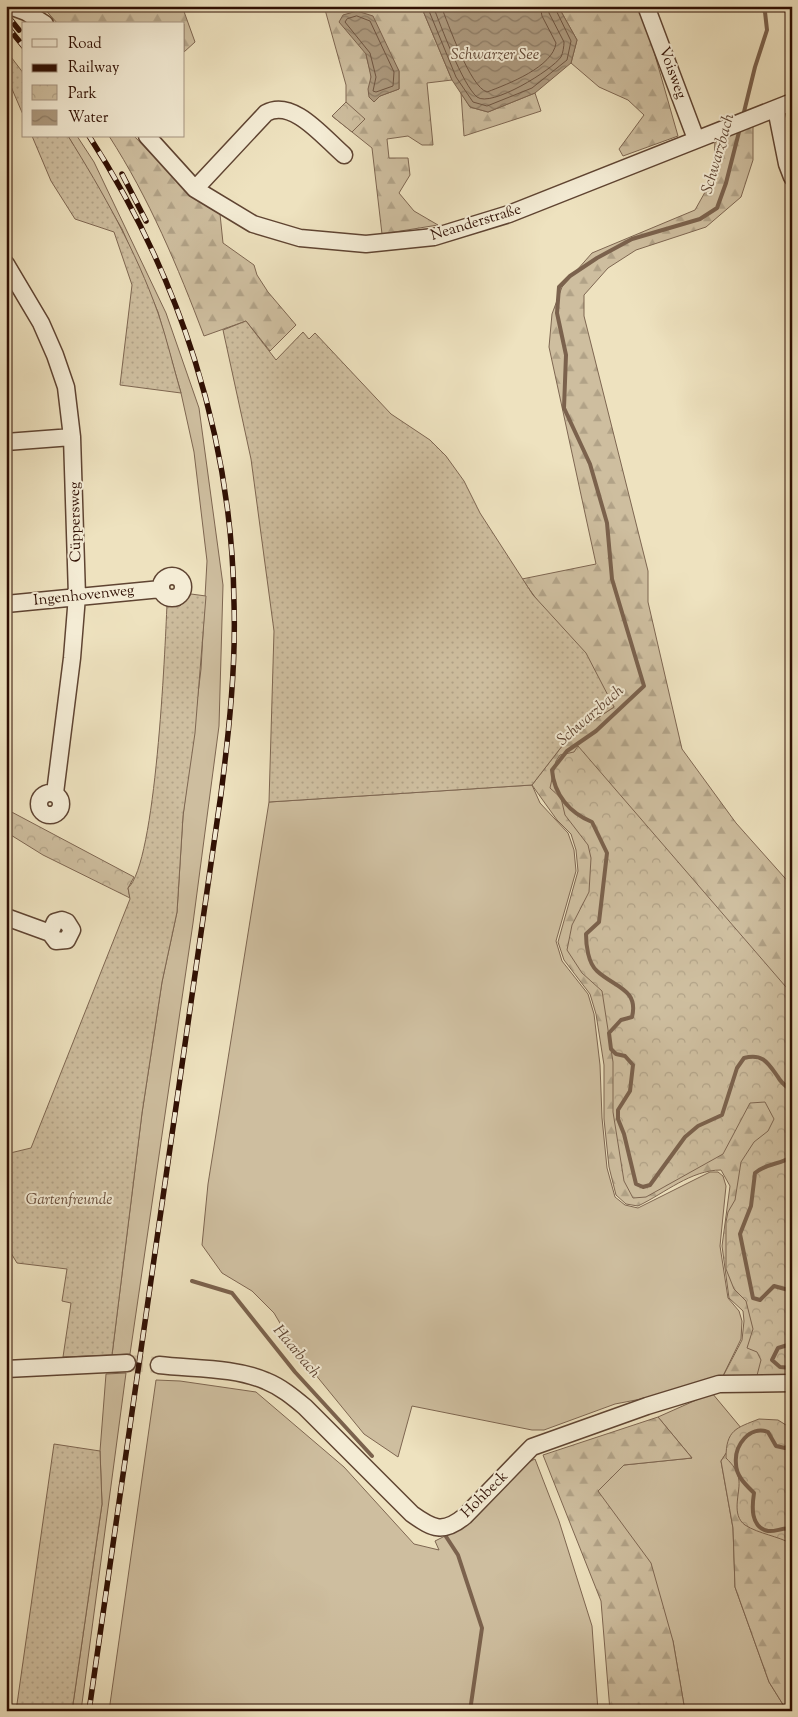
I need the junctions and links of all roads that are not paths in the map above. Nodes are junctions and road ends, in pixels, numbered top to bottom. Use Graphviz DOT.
graph roads {
  1 [pos="646,6"];
  2 [pos="13,7"];
  3 [pos="41,22"];
  4 [pos="792,102"];
  5 [pos="776,109"];
  6 [pos="149,138"];
  7 [pos="696,139"];
  8 [pos="344,155"];
  9 [pos="792,177"];
  10 [pos="195,190"];
  11 [pos="6,264"];
  12 [pos="72,437"];
  13 [pos="6,442"];
  14 [pos="161,588"];
  15 [pos="77,596"];
  16 [pos="6,604"];
  17 [pos="55,793"];
  18 [pos="8,921"];
  19 [pos="50,933"];
  20 [pos="127,1363"];
  21 [pos="159,1366"];
  22 [pos="6,1369"];
  23 [pos="792,1383"];
  1 -- 7 [label="street, Voisweg"];
  2 -- 3 [label="street"];
  4 -- 5 [label="street, Neanderstraße"];
  5 -- 7 [label="street, Neanderstraße"];
  5 -- 9 [label="street"];
  6 -- 10 [label="street, Neanderstraße"];
  7 -- 10 [label="street, Neanderstraße"];
  8 -- 10 [label="street"];
  11 -- 12 [label="street, Cüppersweg"];
  12 -- 13 [label="street"];
  12 -- 15 [label="street, Cüppersweg"];
  14 -- 15 [label="street, Ingenhovenweg"];
  15 -- 16 [label="street, Ingenhovenweg"];
  15 -- 17 [label="street, Cüppersweg"];
  18 -- 19 [label="street"];
  20 -- 22 [label="street"];
  21 -- 23 [label="street, Hohbeck"];
}
